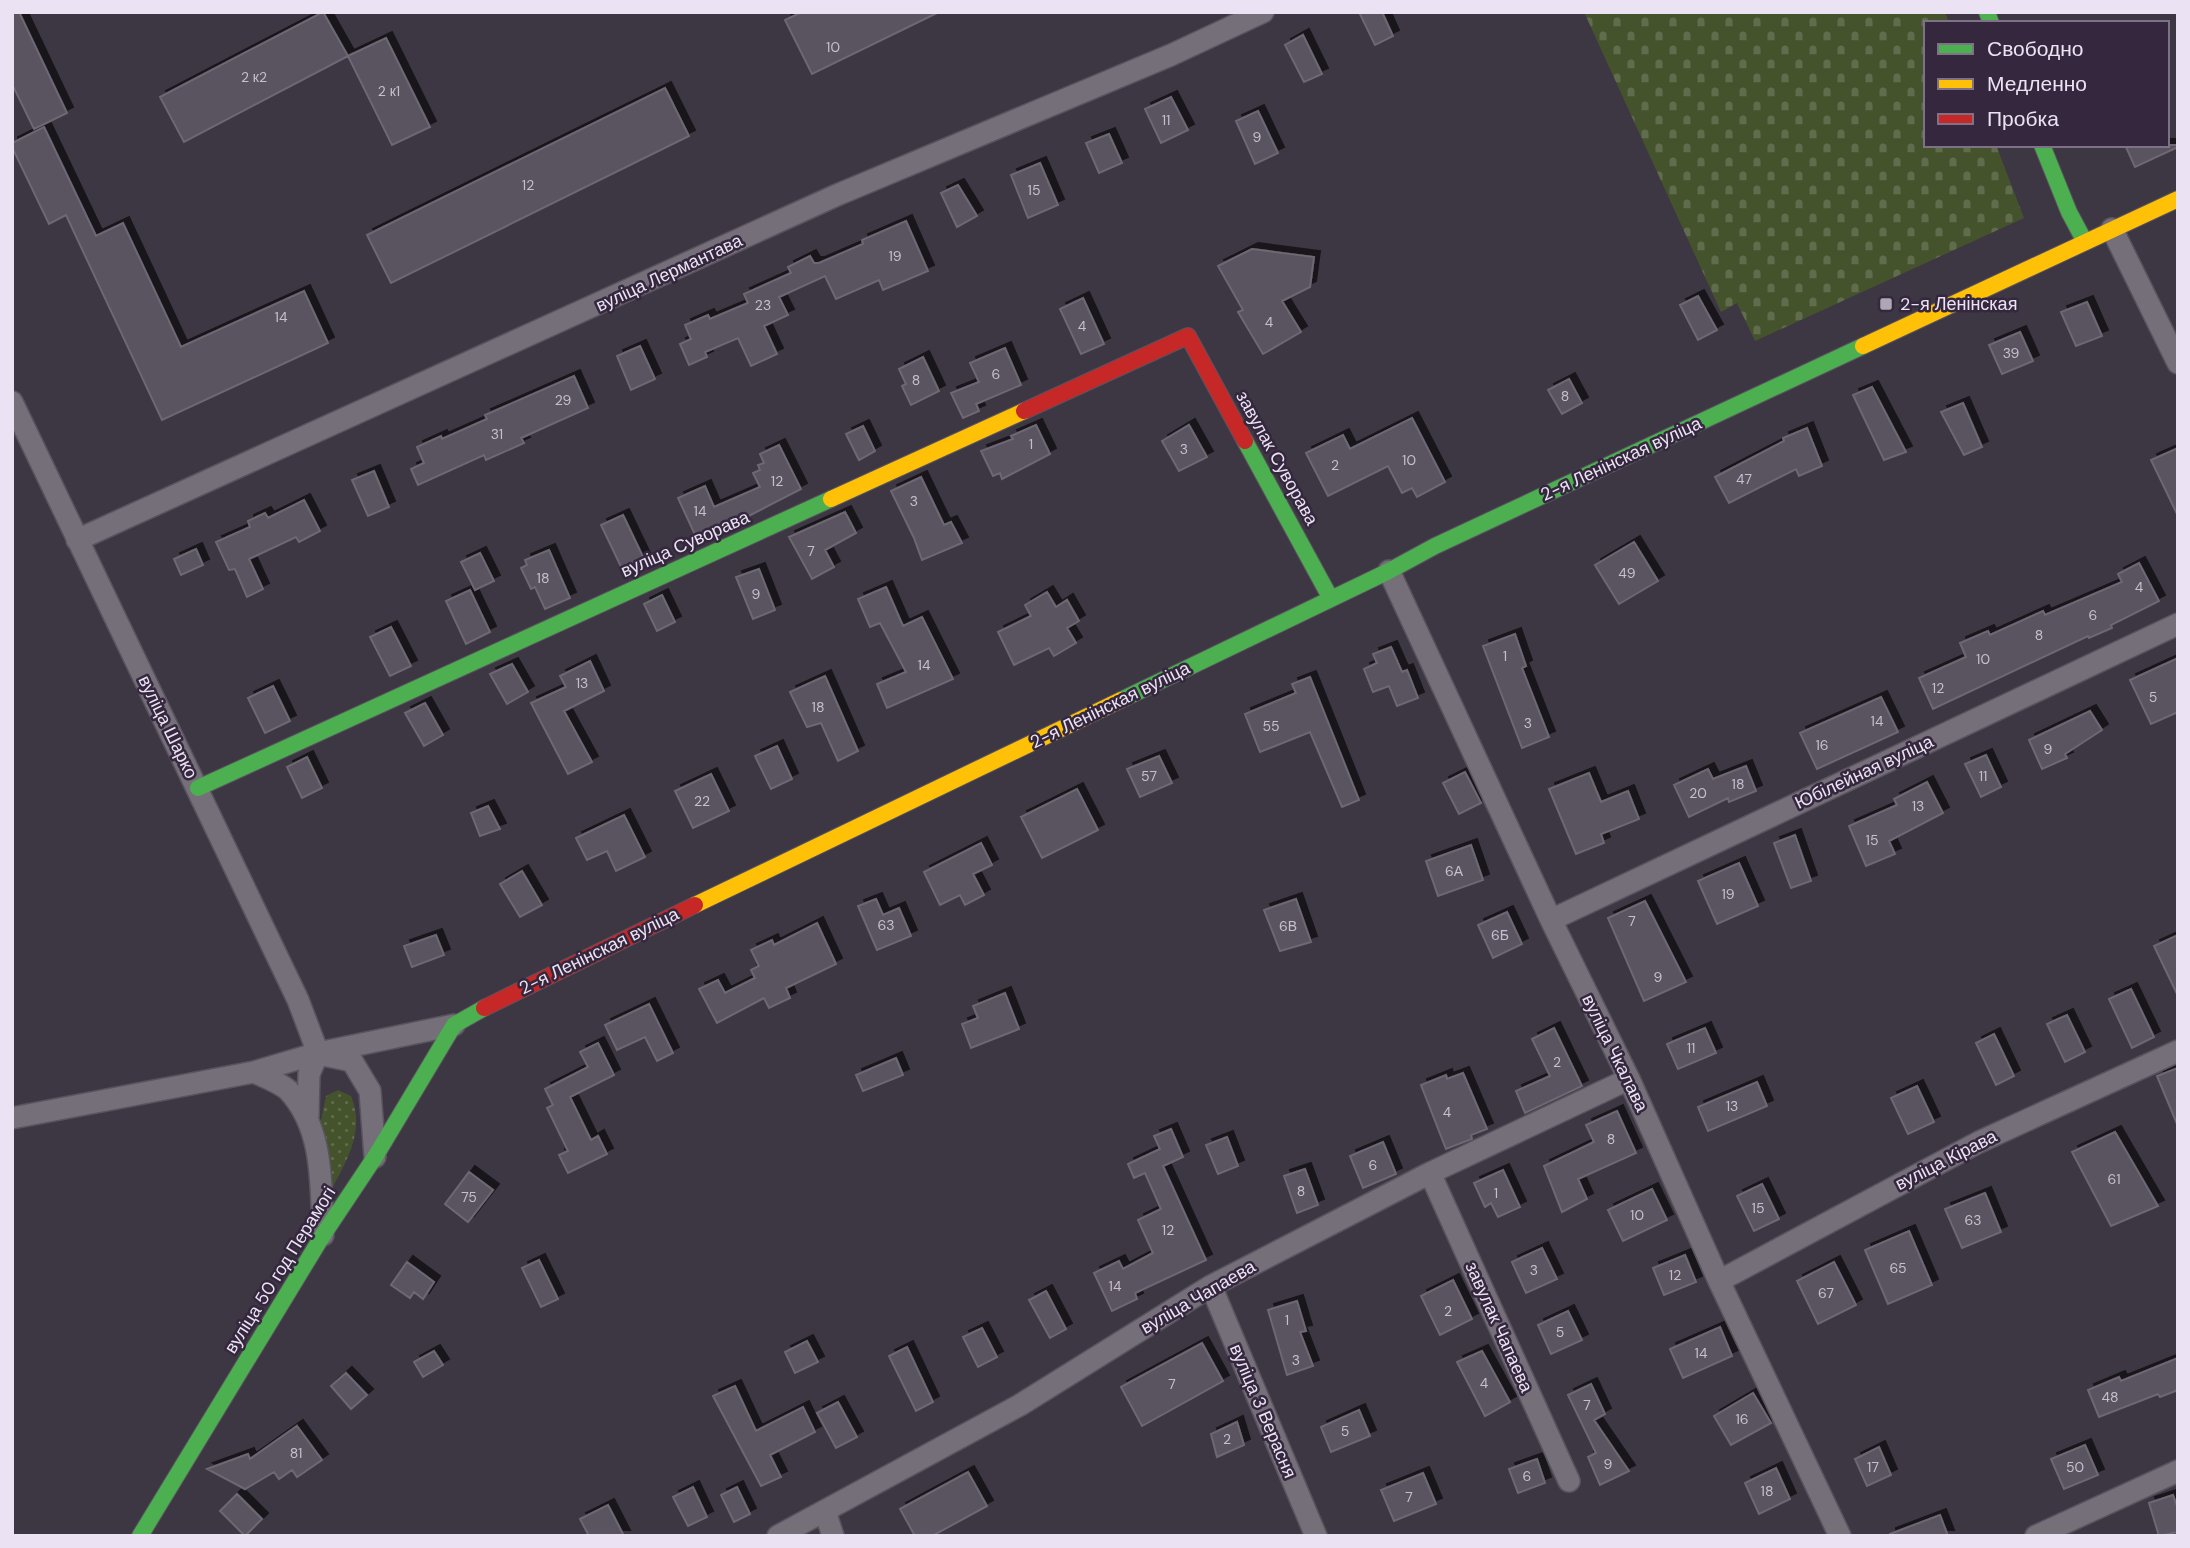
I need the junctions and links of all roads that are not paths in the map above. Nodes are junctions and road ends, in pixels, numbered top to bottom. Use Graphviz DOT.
graph roads {
  1 [pos="1264,12"];
  2 [pos="2043,147"];
  3 [pos="2178,200"];
  4 [pos="2112,229"];
  5 [pos="2085,242"];
  6 [pos="1188,336"];
  7 [pos="2178,363"];
  8 [pos="12,402"];
  9 [pos="77,540"];
  10 [pos="1389,571"];
  11 [pos="1331,599"];
  12 [pos="2178,624"];
  13 [pos="198,788"];
  14 [pos="1551,920"];
  15 [pos="454,1025"];
  16 [pos="2178,1051"];
  17 [pos="318,1054"];
  18 [pos="254,1072"];
  19 [pos="1629,1079"];
  20 [pos="308,1116"];
  21 [pos="12,1118"];
  22 [pos="375,1157"];
  23 [pos="1430,1173"];
  24 [pos="323,1234"];
  25 [pos="1719,1281"];
  26 [pos="1211,1286"];
  27 [pos="2178,1471"];
  28 [pos="1569,1481"];
  29 [pos="825,1511"];
  30 [pos="139,1536"];
  31 [pos="778,1536"];
  32 [pos="833,1536"];
  33 [pos="1316,1536"];
  34 [pos="1840,1536"];
  35 [pos="2036,1536"];
  1 -- 9 [label="street, вуліца Лермантава"];
  2 -- 5 [label="main road"];
  3 -- 4 [label="main road, 2-я Ленінская вуліца"];
  4 -- 5 [label="main road, 2-я Ленінская вуліца"];
  4 -- 7 [label="street"];
  5 -- 10 [label="main road, 2-я Ленінская вуліца"];
  6 -- 11 [label="main road, завулак Суворава"];
  6 -- 13 [label="main road, вуліца Суворава"];
  8 -- 9 [label="street, вуліца Шарко"];
  9 -- 13 [label="street, вуліца Шарко"];
  10 -- 11 [label="main road, 2-я Ленінская вуліца"];
  10 -- 14 [label="street, вуліца Чкалава"];
  11 -- 15 [label="main road, 2-я Ленінская вуліца"];
  12 -- 14 [label="street, Юбілейная вуліца"];
  13 -- 17 [label="street, вуліца Шарко"];
  14 -- 19 [label="street, вуліца Чкалава"];
  15 -- 17 [label="street, 2-я Ленінская вуліца"];
  15 -- 22 [label="main road, вуліца 50 год Перамогі"];
  16 -- 25 [label="street, вуліца Кірава"];
  17 -- 18 [label="street, 2-я Ленінская вуліца"];
  17 -- 20 [label="street"];
  17 -- 22 [label="street"];
  18 -- 20 [label="street"];
  18 -- 21 [label="street, 2-я Ленінская вуліца"];
  19 -- 23 [label="street, вуліца Чапаева"];
  19 -- 25 [label="street, вуліца Чкалава"];
  20 -- 24 [label="street"];
  22 -- 24 [label="main road, вуліца 50 год Перамогі"];
  23 -- 26 [label="street, вуліца Чапаева"];
  23 -- 28 [label="street, завулак Чапаева"];
  24 -- 30 [label="main road, вуліца 50 год Перамогі"];
  25 -- 34 [label="street, вуліца Чкалава"];
  26 -- 29 [label="street, вуліца Чапаева"];
  26 -- 33 [label="street, вуліца 3 Верасня"];
  27 -- 35 [label="street"];
  29 -- 31 [label="street, вуліца Чапаева"];
  29 -- 32 [label="street"];
}
